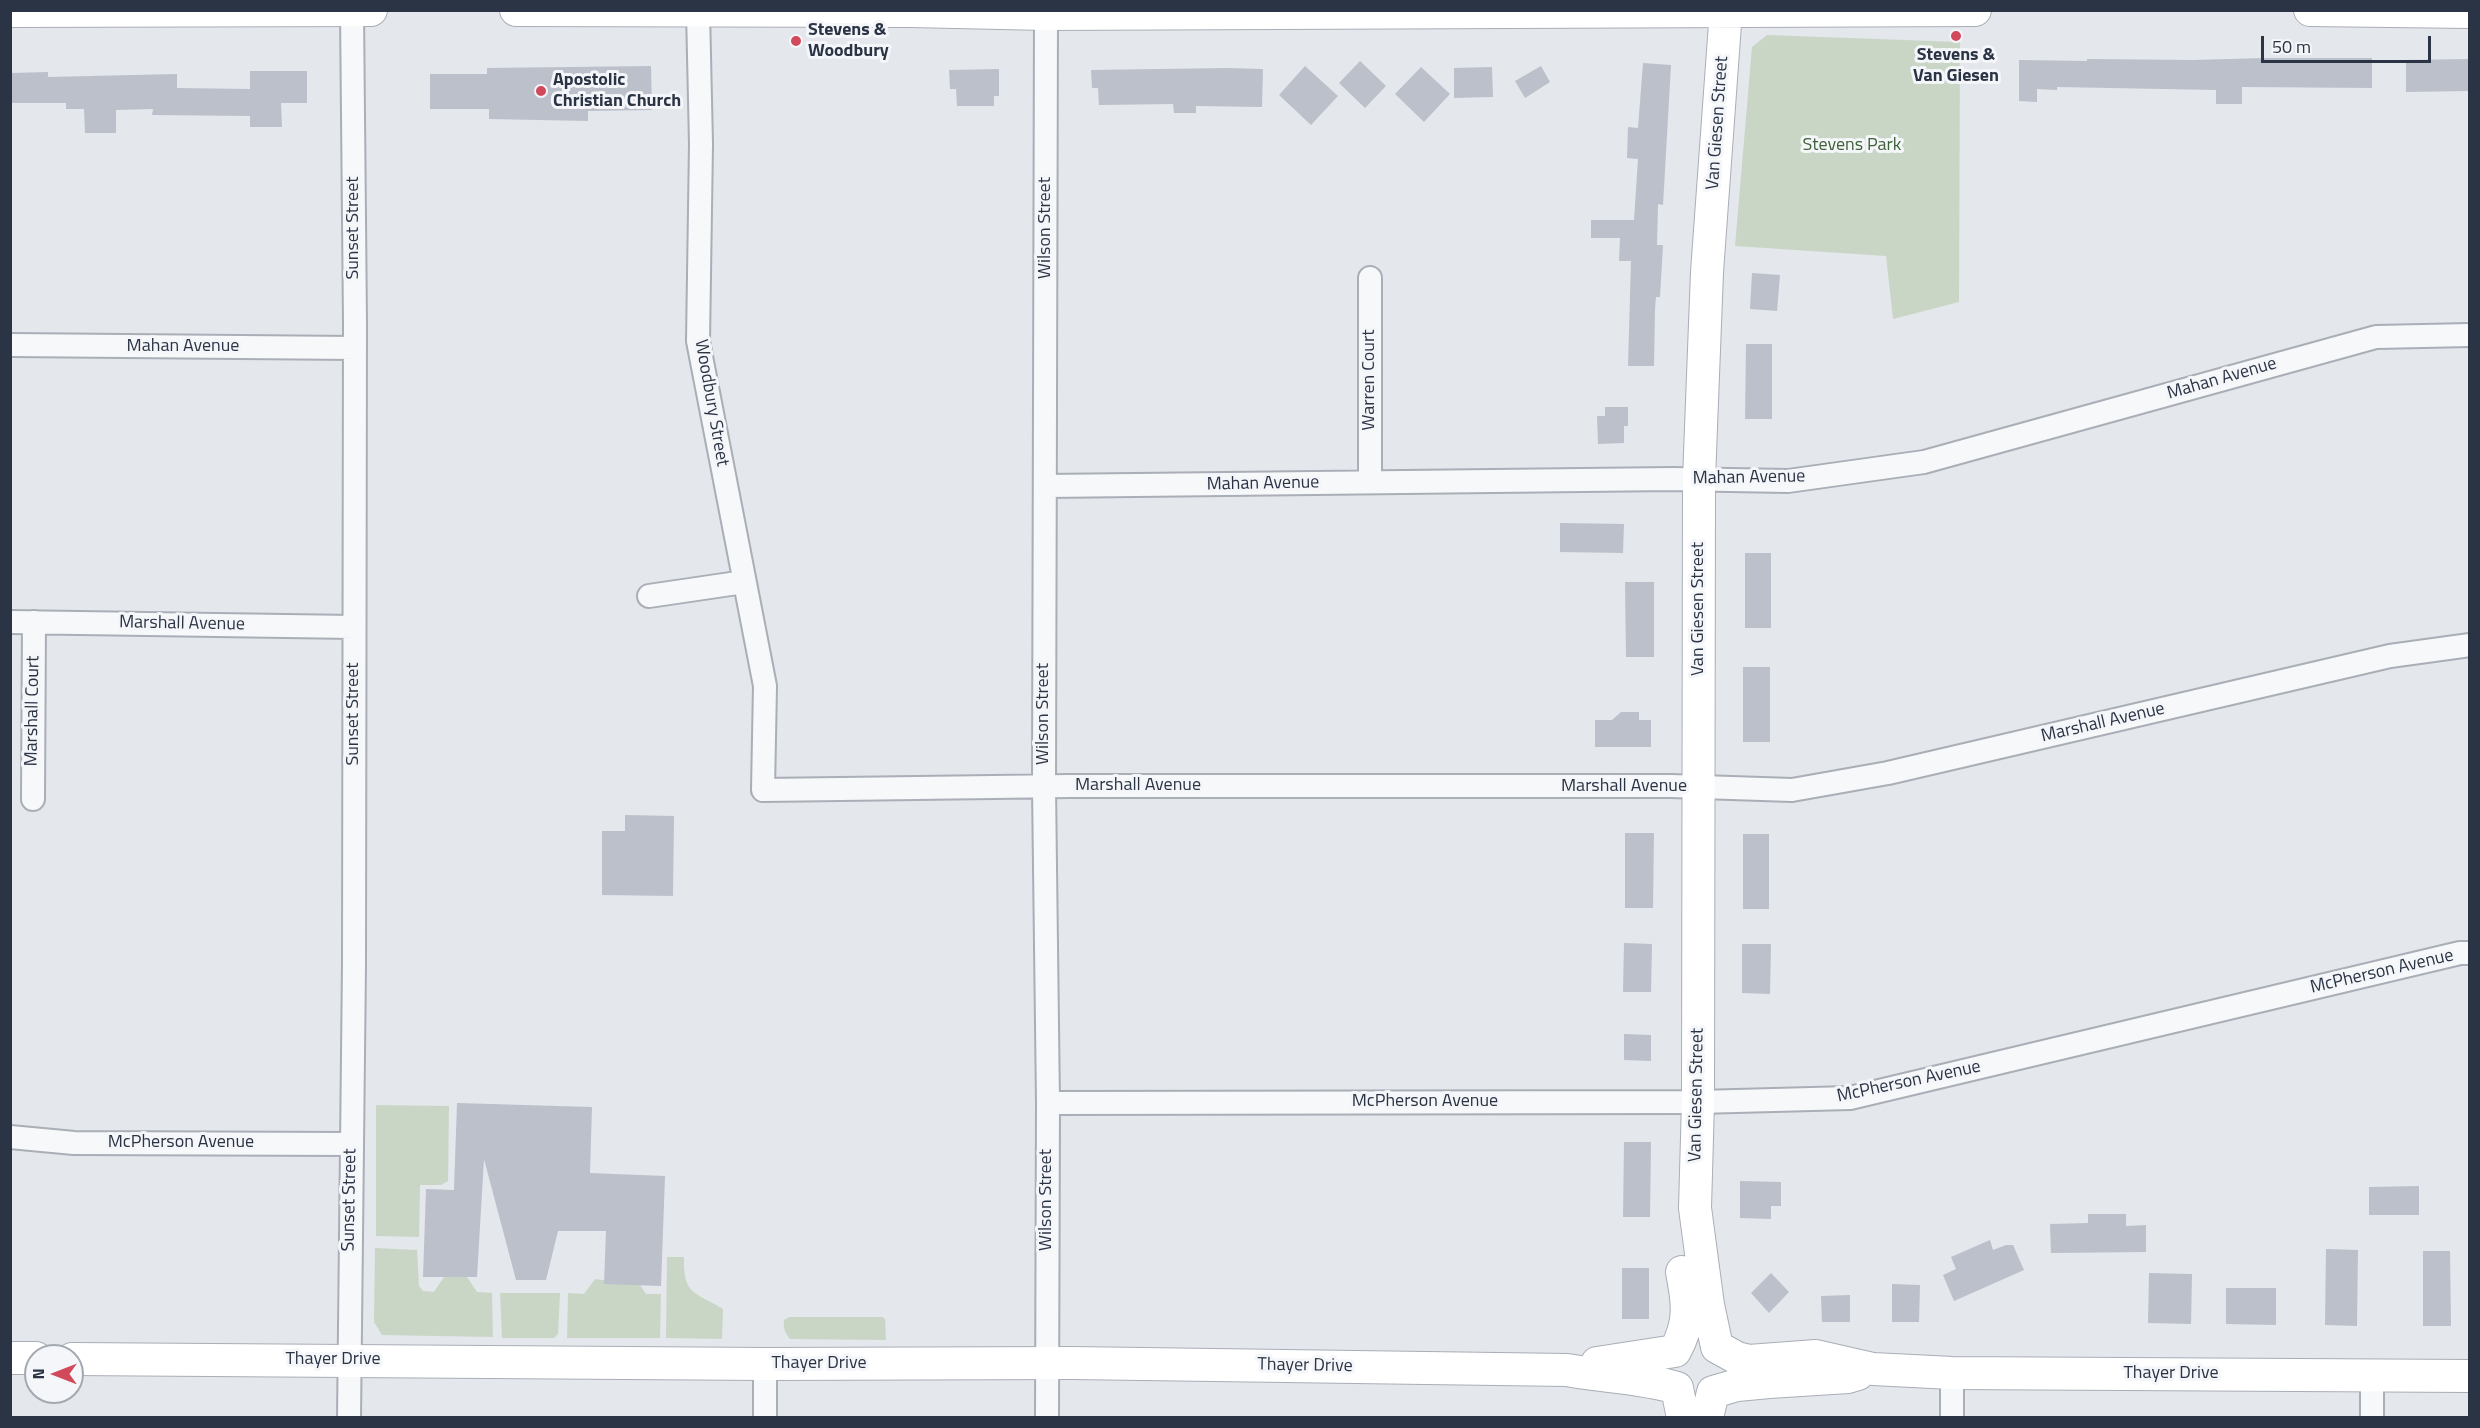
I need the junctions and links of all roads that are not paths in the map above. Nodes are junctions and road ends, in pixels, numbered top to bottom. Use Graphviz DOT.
graph roads {
  1 [pos="371,10"];
  2 [pos="516,10"];
  3 [pos="1975,10"];
  4 [pos="2310,10"];
  5 [pos="10,11"];
  6 [pos="352,11"];
  7 [pos="698,11"];
  8 [pos="1726,11"];
  9 [pos="1046,12"];
  10 [pos="2469,12"];
  11 [pos="1370,278"];
  12 [pos="2469,335"];
  13 [pos="10,345"];
  14 [pos="355,348"];
  15 [pos="1699,479"];
  16 [pos="1370,482"];
  17 [pos="1046,486"];
  18 [pos="744,582"];
  19 [pos="649,596"];
  20 [pos="10,622"];
  21 [pos="34,622"];
  22 [pos="354,627"];
  23 [pos="2469,645"];
  24 [pos="1044,787"];
  25 [pos="1699,787"];
  26 [pos="763,790"];
  27 [pos="33,799"];
  28 [pos="2469,952"];
  29 [pos="1048,1102"];
  30 [pos="1698,1102"];
  31 [pos="10,1137"];
  32 [pos="351,1144"];
  33 [pos="1695,1208"];
  34 [pos="1717,1347"];
  35 [pos="1675,1351"];
  36 [pos="84,1359"];
  37 [pos="349,1360"];
  38 [pos="1047,1363"];
  39 [pos="765,1364"];
  40 [pos="1873,1369"];
  41 [pos="1567,1370"];
  42 [pos="1952,1374"];
  43 [pos="2372,1375"];
  44 [pos="2469,1376"];
  45 [pos="1680,1403"];
  46 [pos="1710,1405"];
  47 [pos="349,1418"];
  48 [pos="765,1418"];
  49 [pos="1047,1418"];
  50 [pos="1952,1418"];
  51 [pos="2372,1418"];
  1 -- 6 [label="street"];
  2 -- 7 [label="street"];
  3 -- 8 [label="street"];
  4 -- 10 [label="street"];
  5 -- 6 [label="street"];
  6 -- 14 [label="street, Sunset Street"];
  7 -- 9 [label="street"];
  7 -- 18 [label="street, Woodbury Street"];
  8 -- 9 [label="street"];
  8 -- 15 [label="street, Van Giesen Street"];
  9 -- 17 [label="street, Wilson Street"];
  11 -- 16 [label="street, Warren Court"];
  12 -- 15 [label="street, Mahan Avenue"];
  13 -- 14 [label="street, Mahan Avenue"];
  14 -- 22 [label="street, Sunset Street"];
  15 -- 16 [label="street, Mahan Avenue"];
  15 -- 25 [label="street, Van Giesen Street"];
  16 -- 17 [label="street, Mahan Avenue"];
  17 -- 24 [label="street, Wilson Street"];
  18 -- 19 [label="street"];
  18 -- 26 [label="street, Woodbury Street"];
  20 -- 21 [label="street, Marshall Avenue"];
  21 -- 22 [label="street, Marshall Avenue"];
  21 -- 27 [label="street, Marshall Court"];
  22 -- 32 [label="street, Sunset Street"];
  23 -- 25 [label="street, Marshall Avenue"];
  24 -- 25 [label="street, Marshall Avenue"];
  24 -- 26 [label="street, Marshall Avenue"];
  24 -- 29 [label="street, Wilson Street"];
  25 -- 30 [label="street, Van Giesen Street"];
  28 -- 30 [label="street, McPherson Avenue"];
  29 -- 30 [label="street, McPherson Avenue"];
  29 -- 38 [label="street, Wilson Street"];
  30 -- 33 [label="street, Van Giesen Street"];
  31 -- 32 [label="street, McPherson Avenue"];
  32 -- 37 [label="street, Sunset Street"];
  33 -- 34 [label="street, Van Giesen Street"];
  33 -- 35 [label="street, Van Giesen Street"];
  34 -- 35 [label="street, Thayer Drive"];
  34 -- 40 [label="street, Thayer Drive"];
  34 -- 46 [label="street, Van Giesen Street"];
  35 -- 41 [label="street, Thayer Drive"];
  35 -- 45 [label="street, Van Giesen Street"];
  36 -- 37 [label="street, Thayer Drive"];
  37 -- 39 [label="street, Thayer Drive"];
  37 -- 47 [label="street, Sunset Street"];
  38 -- 39 [label="street, Thayer Drive"];
  38 -- 41 [label="street, Thayer Drive"];
  38 -- 49 [label="street, Wilson Street"];
  39 -- 48 [label="street"];
  40 -- 42 [label="street, Thayer Drive"];
  40 -- 46 [label="street, Thayer Drive"];
  41 -- 45 [label="street, Thayer Drive"];
  42 -- 43 [label="street, Thayer Drive"];
  42 -- 50 [label="street"];
  43 -- 44 [label="street, Thayer Drive"];
  43 -- 51 [label="street"];
  45 -- 46 [label="street, Thayer Drive"];
}
